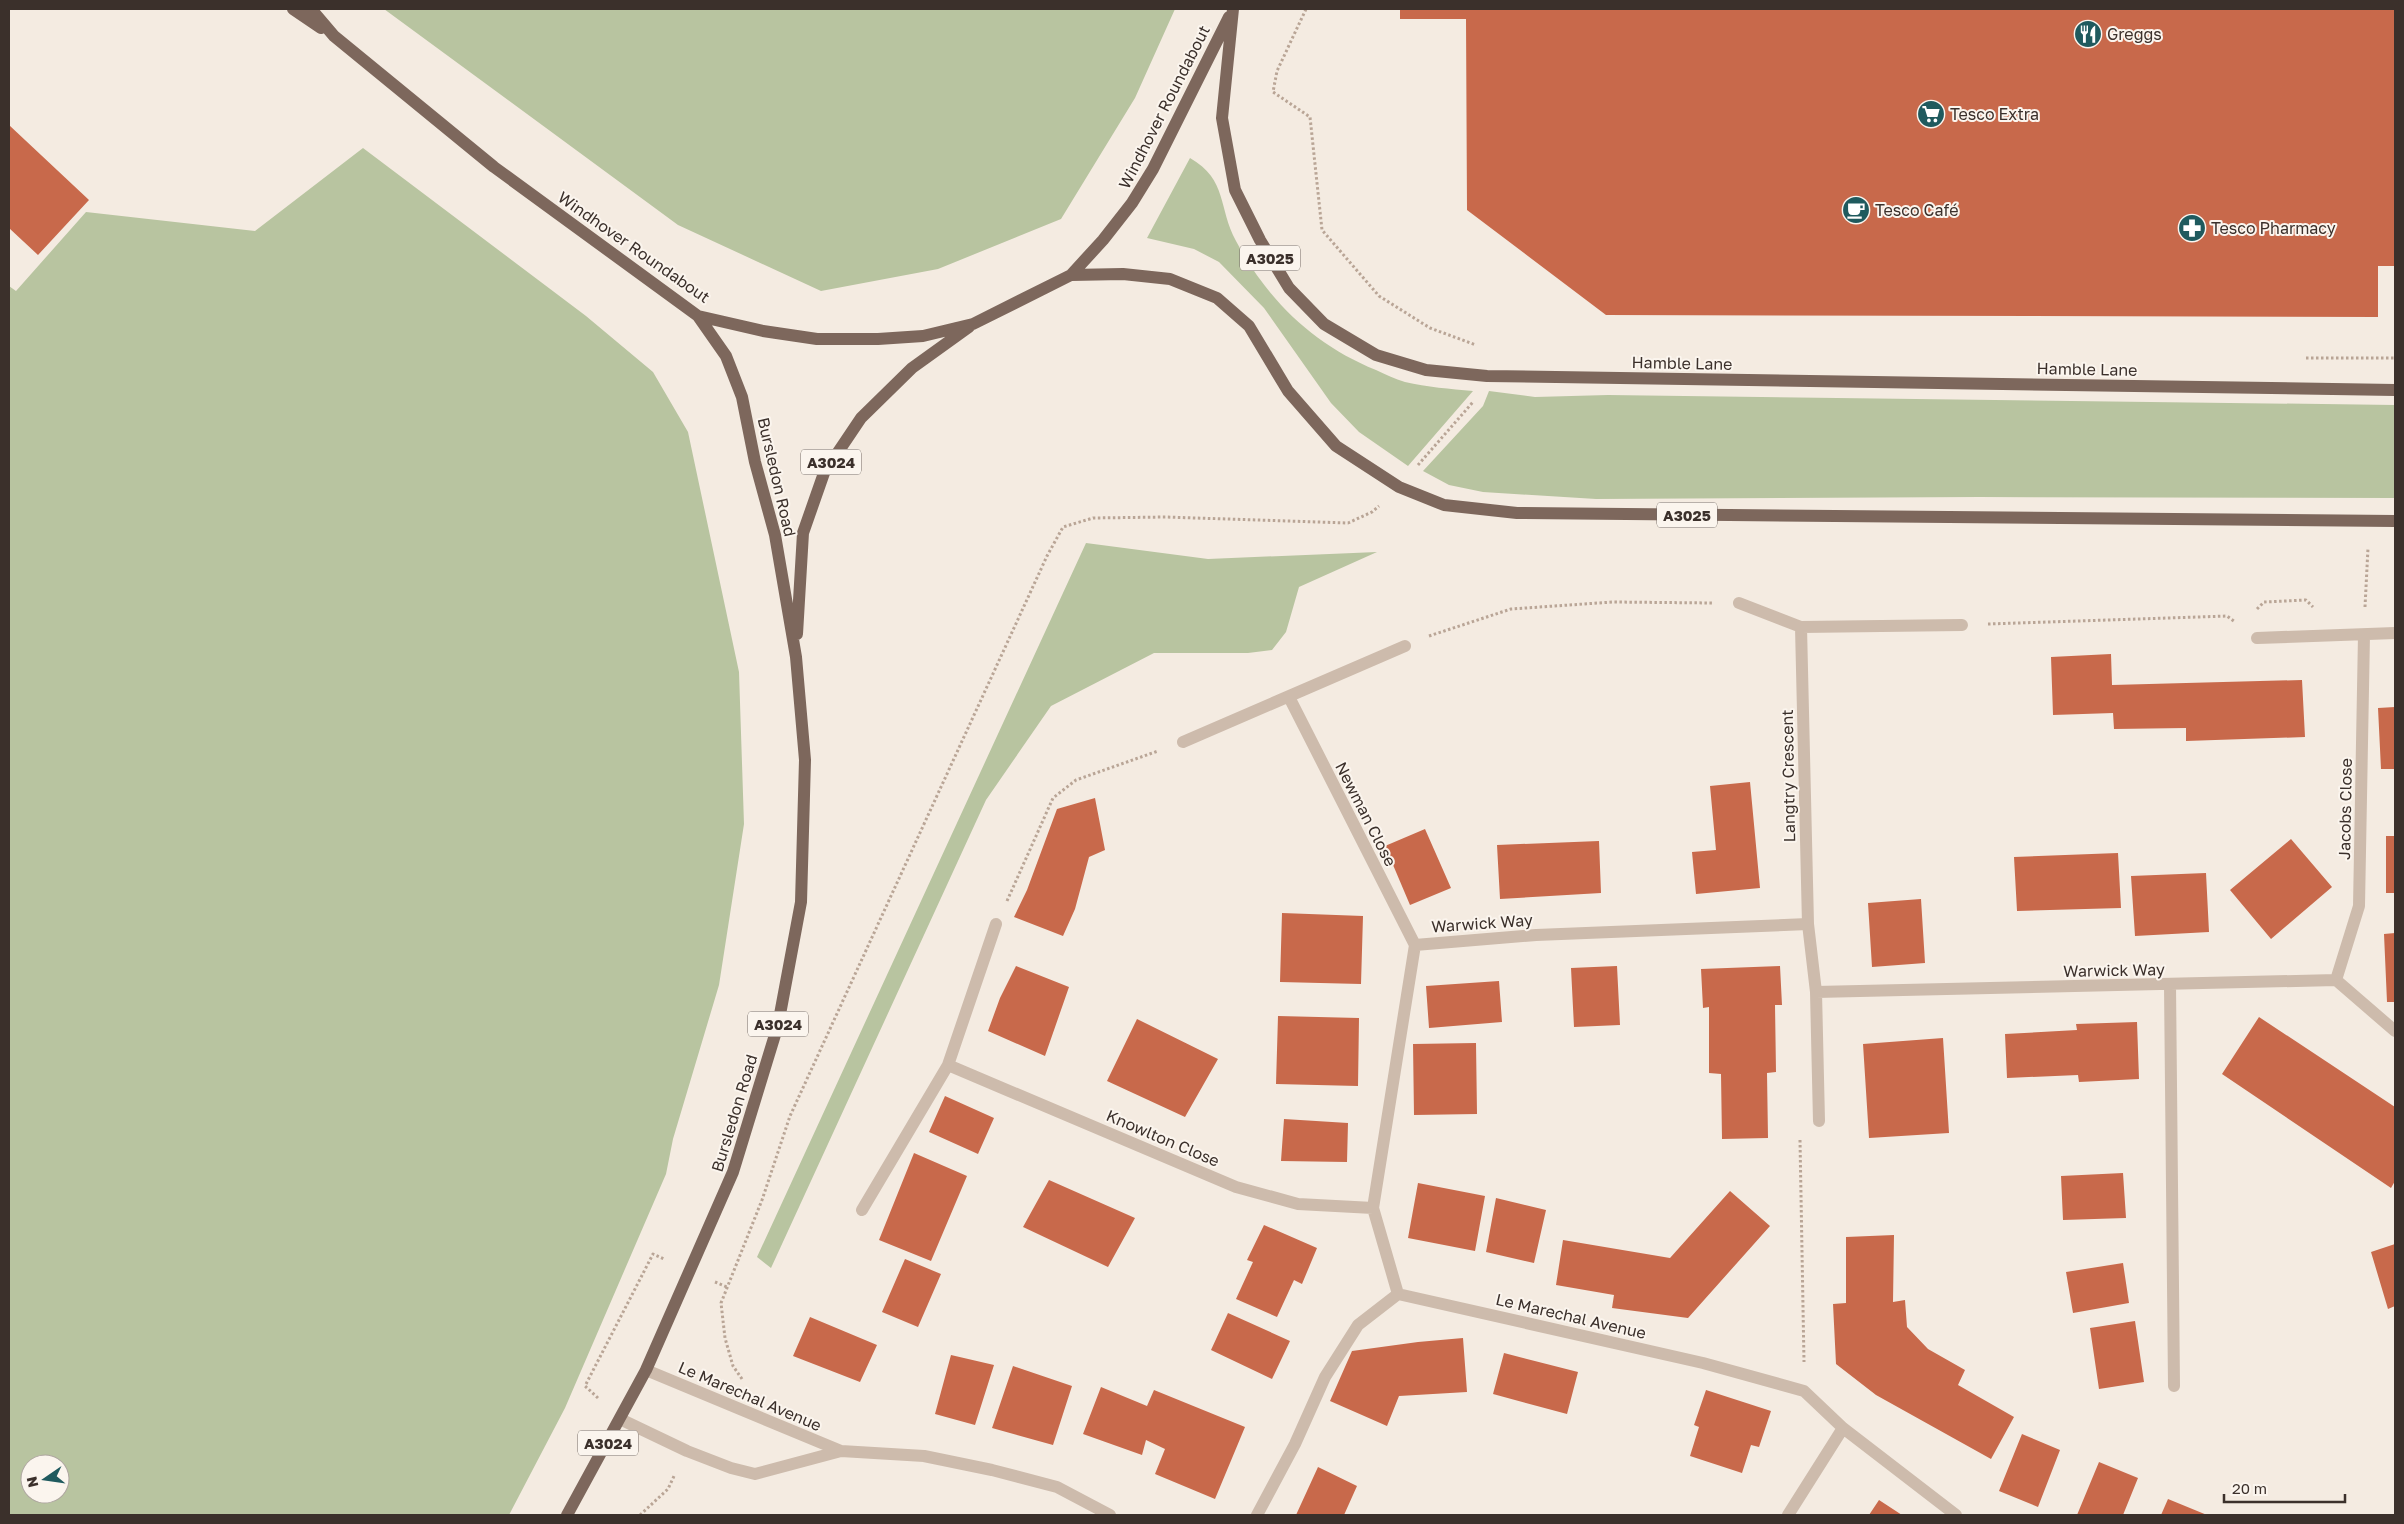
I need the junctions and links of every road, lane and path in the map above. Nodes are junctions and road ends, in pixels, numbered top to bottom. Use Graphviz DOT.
graph roads {
  1 [pos="293,9"];
  2 [pos="310,9"];
  3 [pos="1233,9"];
  4 [pos="1306,9"];
  5 [pos="334,36"];
  6 [pos="1071,275"];
  7 [pos="698,316"];
  8 [pos="973,324"];
  9 [pos="1487,376"];
  10 [pos="2395,390"];
  11 [pos="1399,487"];
  12 [pos="2369,521"];
  13 [pos="2395,521"];
  14 [pos="1739,603"];
  15 [pos="1962,625"];
  16 [pos="1801,627"];
  17 [pos="2395,634"];
  18 [pos="2364,635"];
  19 [pos="2257,638"];
  20 [pos="1420,639"];
  21 [pos="1405,646"];
  22 [pos="796,657"];
  23 [pos="1289,697"];
  24 [pos="1183,742"];
  25 [pos="996,924"];
  26 [pos="1808,924"];
  27 [pos="1415,945"];
  28 [pos="2336,980"];
  29 [pos="2170,985"];
  30 [pos="1816,992"];
  31 [pos="2395,1031"];
  32 [pos="948,1066"];
  33 [pos="1819,1121"];
  34 [pos="1373,1208"];
  35 [pos="862,1210"];
  36 [pos="653,1254"];
  37 [pos="1398,1294"];
  38 [pos="646,1370"];
  39 [pos="744,1382"];
  40 [pos="2174,1386"];
  41 [pos="1804,1391"];
  42 [pos="620,1419"];
  43 [pos="1843,1428"];
  44 [pos="842,1451"];
  45 [pos="668,1489"];
  46 [pos="568,1515"];
  47 [pos="640,1515"];
  48 [pos="1110,1515"];
  49 [pos="1257,1515"];
  50 [pos="1788,1515"];
  51 [pos="1956,1515"];
  1 -- 5 [label="main road"];
  2 -- 5 [label="main road, Windhover Roundabout"];
  3 -- 6 [label="main road, Windhover Roundabout"];
  3 -- 9 [label="main road, Hamble Lane / A3025"];
  4 -- 9 [label="path"];
  5 -- 7 [label="main road, Windhover Roundabout"];
  6 -- 8 [label="main road, Windhover Roundabout"];
  6 -- 11 [label="main road, A3025"];
  7 -- 8 [label="main road, Windhover Roundabout"];
  7 -- 22 [label="main road, Bursledon Road / A3024"];
  8 -- 22 [label="main road, Bursledon Road / A3024"];
  9 -- 10 [label="main road, Hamble Lane / A3025"];
  9 -- 11 [label="path"];
  11 -- 12 [label="main road, A3025"];
  11 -- 39 [label="path"];
  12 -- 13 [label="main road, A3025"];
  12 -- 18 [label="path"];
  14 -- 16 [label="street"];
  14 -- 20 [label="path"];
  15 -- 16 [label="street"];
  15 -- 19 [label="path"];
  16 -- 26 [label="street, Langtry Crescent"];
  17 -- 18 [label="street"];
  18 -- 19 [label="street"];
  18 -- 28 [label="street, Jacobs Close"];
  21 -- 23 [label="street"];
  22 -- 38 [label="main road, Bursledon Road / A3024"];
  23 -- 24 [label="street"];
  23 -- 27 [label="street, Newman Close"];
  24 -- 25 [label="path"];
  25 -- 32 [label="street"];
  26 -- 27 [label="street, Warwick Way"];
  26 -- 30 [label="street"];
  27 -- 34 [label="street, Warwick Way"];
  28 -- 29 [label="street, Warwick Way"];
  28 -- 31 [label="street"];
  29 -- 30 [label="street, Warwick Way"];
  29 -- 40 [label="street"];
  30 -- 33 [label="street"];
  32 -- 34 [label="street, Knowlton Close"];
  32 -- 35 [label="street"];
  33 -- 41 [label="path"];
  34 -- 37 [label="street, Warwick Way"];
  36 -- 42 [label="path"];
  37 -- 41 [label="street, Le Marechal Avenue"];
  37 -- 49 [label="street"];
  38 -- 42 [label="main road, Bursledon Road / A3024"];
  38 -- 44 [label="street, Le Marechal Avenue"];
  41 -- 43 [label="street, Le Marechal Avenue"];
  42 -- 44 [label="street, Le Marechal Avenue"];
  42 -- 46 [label="main road, Bursledon Road / A3024"];
  43 -- 50 [label="street"];
  43 -- 51 [label="street, Le Marechal Avenue"];
  44 -- 48 [label="street, Le Marechal Avenue"];
  45 -- 47 [label="path"];
}
